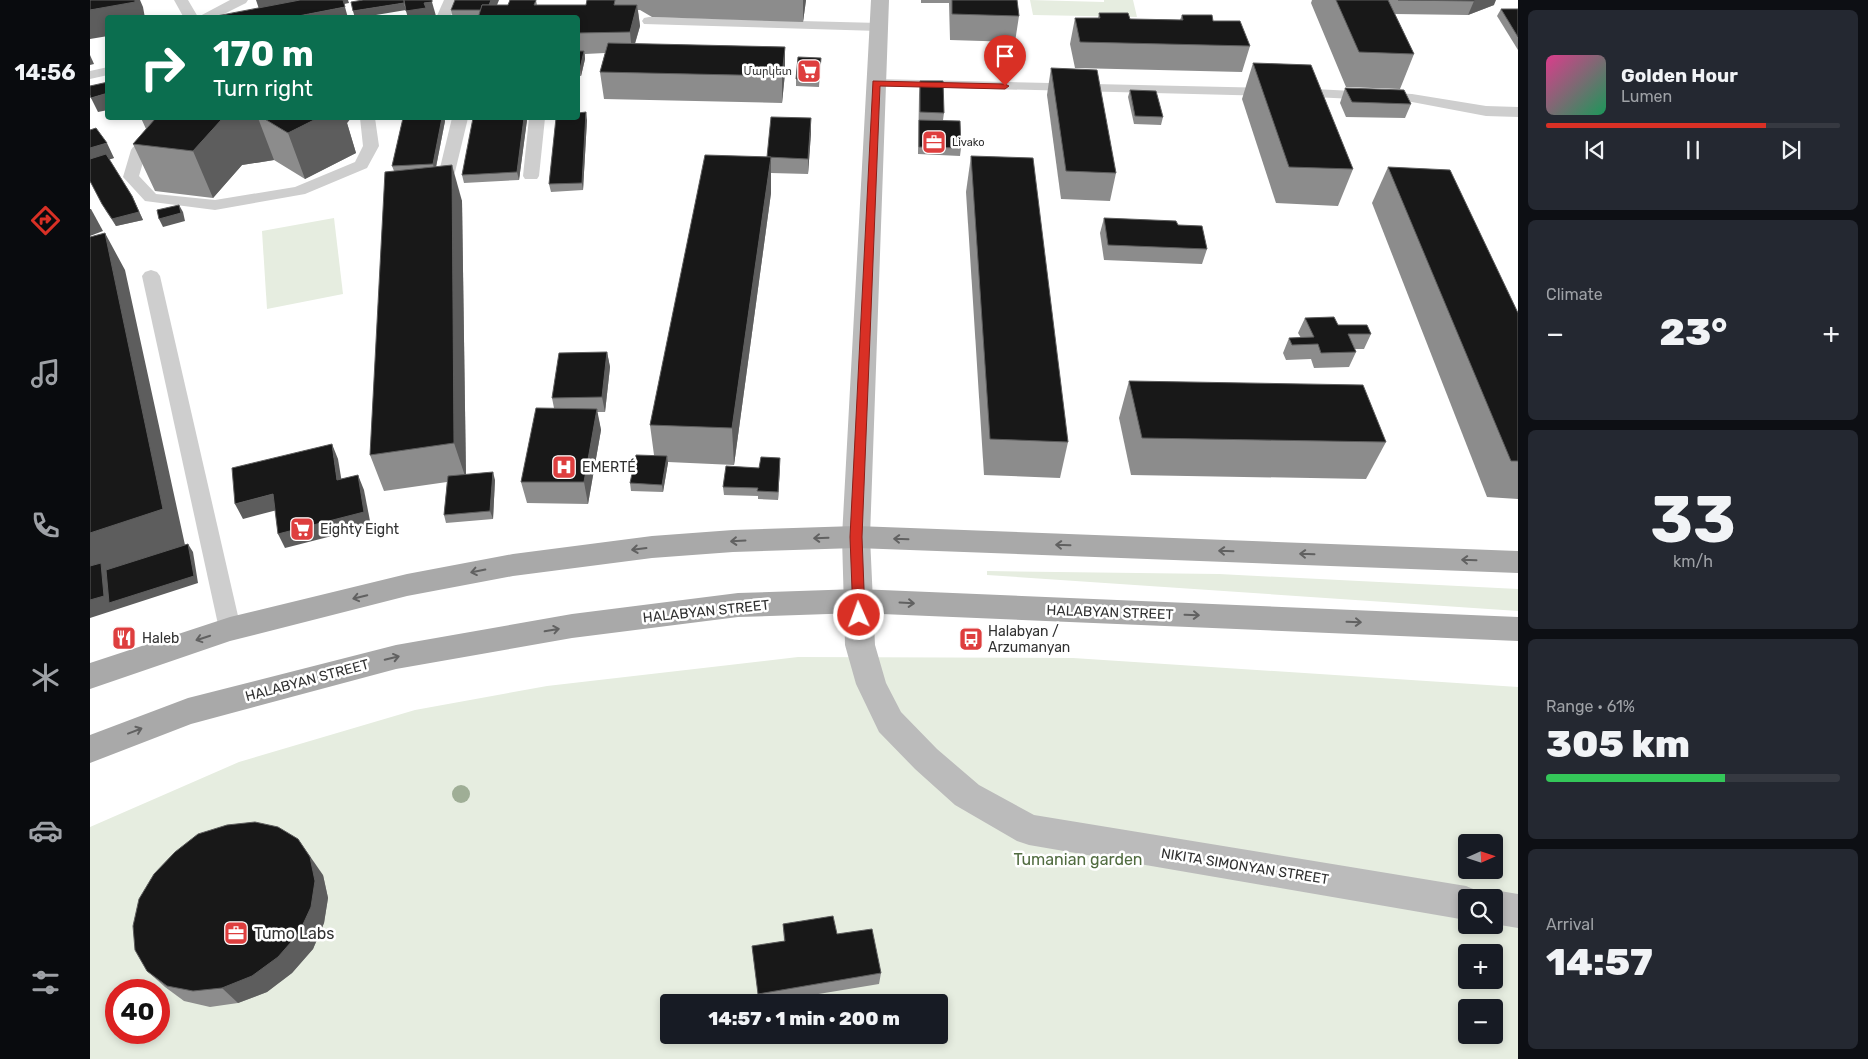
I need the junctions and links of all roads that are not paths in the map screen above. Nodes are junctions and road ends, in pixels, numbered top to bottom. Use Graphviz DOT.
graph roads {
  1 [pos="182,0"];
  2 [pos="241,0"];
  3 [pos="450,0"];
  4 [pos="880,0"];
  5 [pos="190,15"];
  6 [pos="210,15"];
  7 [pos="444,15"];
  8 [pos="649,21"];
  9 [pos="879,27"];
  10 [pos="105,71"];
  11 [pos="90,75"];
  12 [pos="876,83"];
  13 [pos="1518,112"];
  14 [pos="195,120"];
  15 [pos="367,120"];
  16 [pos="460,120"];
  17 [pos="536,120"];
  18 [pos="447,172"];
  19 [pos="531,176"];
  20 [pos="151,276"];
  21 [pos="856,537"];
  22 [pos="1518,562"];
  23 [pos="858,601"];
  24 [pos="230,629"];
  25 [pos="1518,629"];
  26 [pos="90,676"];
  27 [pos="90,749"];
  28 [pos="1458,902"];
  29 [pos="1503,908"];
  30 [pos="1518,911"];
  1 -- 5 [label="lane"];
  2 -- 6 [label="lane"];
  3 -- 7 [label="lane"];
  4 -- 9 [label="main road, NIKITA SIMONYAN STREET"];
  8 -- 9 [label="lane"];
  9 -- 12 [label="main road, NIKITA SIMONYAN STREET"];
  10 -- 11 [label="lane"];
  12 -- 13 [label="lane"];
  12 -- 21 [label="main road, NIKITA SIMONYAN STREET"];
  14 -- 15 [label="lane"];
  16 -- 18 [label="lane"];
  17 -- 19 [label="lane"];
  20 -- 24 [label="lane"];
  22 -- 21 [label="main road, one-way"];
  21 -- 23 [label="main road, NIKITA SIMONYAN STREET"];
  21 -- 24 [label="main road, one-way"];
  23 -- 25 [label="main road, HALABYAN STREET, one-way"];
  27 -- 23 [label="main road, HALABYAN STREET, one-way"];
  23 -- 28 [label="main road, NIKITA SIMONYAN STREET"];
  24 -- 26 [label="main road, one-way"];
  29 -- 30 [label="main road"];
}
